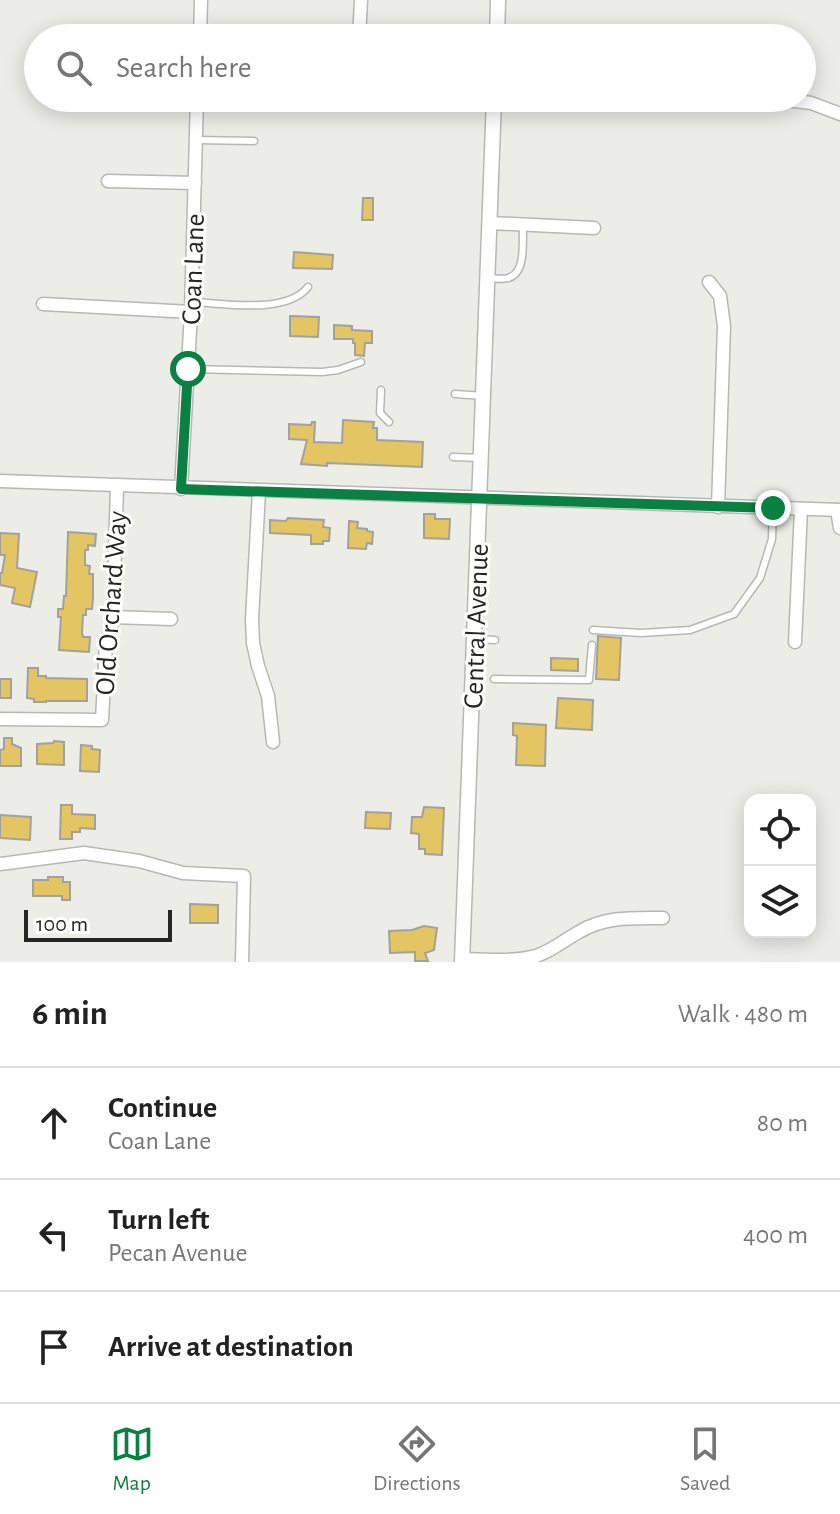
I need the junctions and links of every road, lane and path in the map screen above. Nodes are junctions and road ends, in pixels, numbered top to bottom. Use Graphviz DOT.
graph roads {
  1 [pos="201,0"];
  2 [pos="361,0"];
  3 [pos="498,0"];
  4 [pos="200,24"];
  5 [pos="360,24"];
  6 [pos="497,24"];
  7 [pos="816,104"];
  8 [pos="197,112"];
  9 [pos="494,112"];
  10 [pos="840,114"];
  11 [pos="196,140"];
  12 [pos="254,141"];
  13 [pos="108,181"];
  14 [pos="195,183"];
  15 [pos="490,223"];
  16 [pos="523,225"];
  17 [pos="594,228"];
  18 [pos="488,278"];
  19 [pos="709,282"];
  20 [pos="308,287"];
  21 [pos="43,304"];
  22 [pos="192,307"];
  23 [pos="361,362"];
  24 [pos="188,369"];
  25 [pos="381,390"];
  26 [pos="455,394"];
  27 [pos="484,396"];
  28 [pos="389,422"];
  29 [pos="453,457"];
  30 [pos="482,458"];
  31 [pos="0,481"];
  32 [pos="117,486"];
  33 [pos="181,489"];
  34 [pos="259,491"];
  35 [pos="480,498"];
  36 [pos="718,507"];
  37 [pos="773,508"];
  38 [pos="801,509"];
  39 [pos="838,510"];
  40 [pos="840,528"];
  41 [pos="113,617"];
  42 [pos="171,619"];
  43 [pos="593,630"];
  44 [pos="475,639"];
  45 [pos="495,640"];
  46 [pos="795,642"];
  47 [pos="592,645"];
  48 [pos="494,679"];
  49 [pos="0,719"];
  50 [pos="273,742"];
  51 [pos="0,864"];
  52 [pos="663,918"];
  53 [pos="462,960"];
  54 [pos="242,962"];
  1 -- 4 [label="street"];
  2 -- 5 [label="street"];
  3 -- 6 [label="street"];
  7 -- 10 [label="street"];
  8 -- 11 [label="street, Coan Lane"];
  9 -- 15 [label="street, Central Avenue"];
  11 -- 12 [label="lane"];
  11 -- 14 [label="street, Coan Lane"];
  13 -- 14 [label="street"];
  14 -- 22 [label="street, Coan Lane"];
  15 -- 16 [label="street"];
  15 -- 18 [label="street, Central Avenue"];
  16 -- 17 [label="street"];
  16 -- 18 [label="lane"];
  18 -- 27 [label="street, Central Avenue"];
  19 -- 36 [label="street"];
  20 -- 22 [label="lane"];
  21 -- 22 [label="street"];
  22 -- 24 [label="street, Coan Lane"];
  23 -- 24 [label="lane"];
  24 -- 33 [label="street, Coan Lane"];
  25 -- 28 [label="lane"];
  26 -- 27 [label="lane"];
  27 -- 30 [label="street, Central Avenue"];
  29 -- 30 [label="lane"];
  30 -- 35 [label="street, Central Avenue"];
  31 -- 32 [label="street"];
  32 -- 33 [label="street"];
  32 -- 41 [label="street, Old Orchard Way"];
  33 -- 34 [label="street"];
  34 -- 35 [label="street"];
  34 -- 50 [label="street"];
  35 -- 36 [label="street"];
  35 -- 44 [label="street, Central Avenue"];
  36 -- 37 [label="street"];
  37 -- 38 [label="street"];
  37 -- 43 [label="lane"];
  38 -- 39 [label="street"];
  38 -- 46 [label="street"];
  39 -- 40 [label="street"];
  41 -- 42 [label="street"];
  41 -- 49 [label="street, Old Orchard Way"];
  44 -- 45 [label="lane"];
  44 -- 53 [label="street, Central Avenue"];
  47 -- 48 [label="lane"];
  51 -- 54 [label="street"];
  52 -- 53 [label="street"];
}
